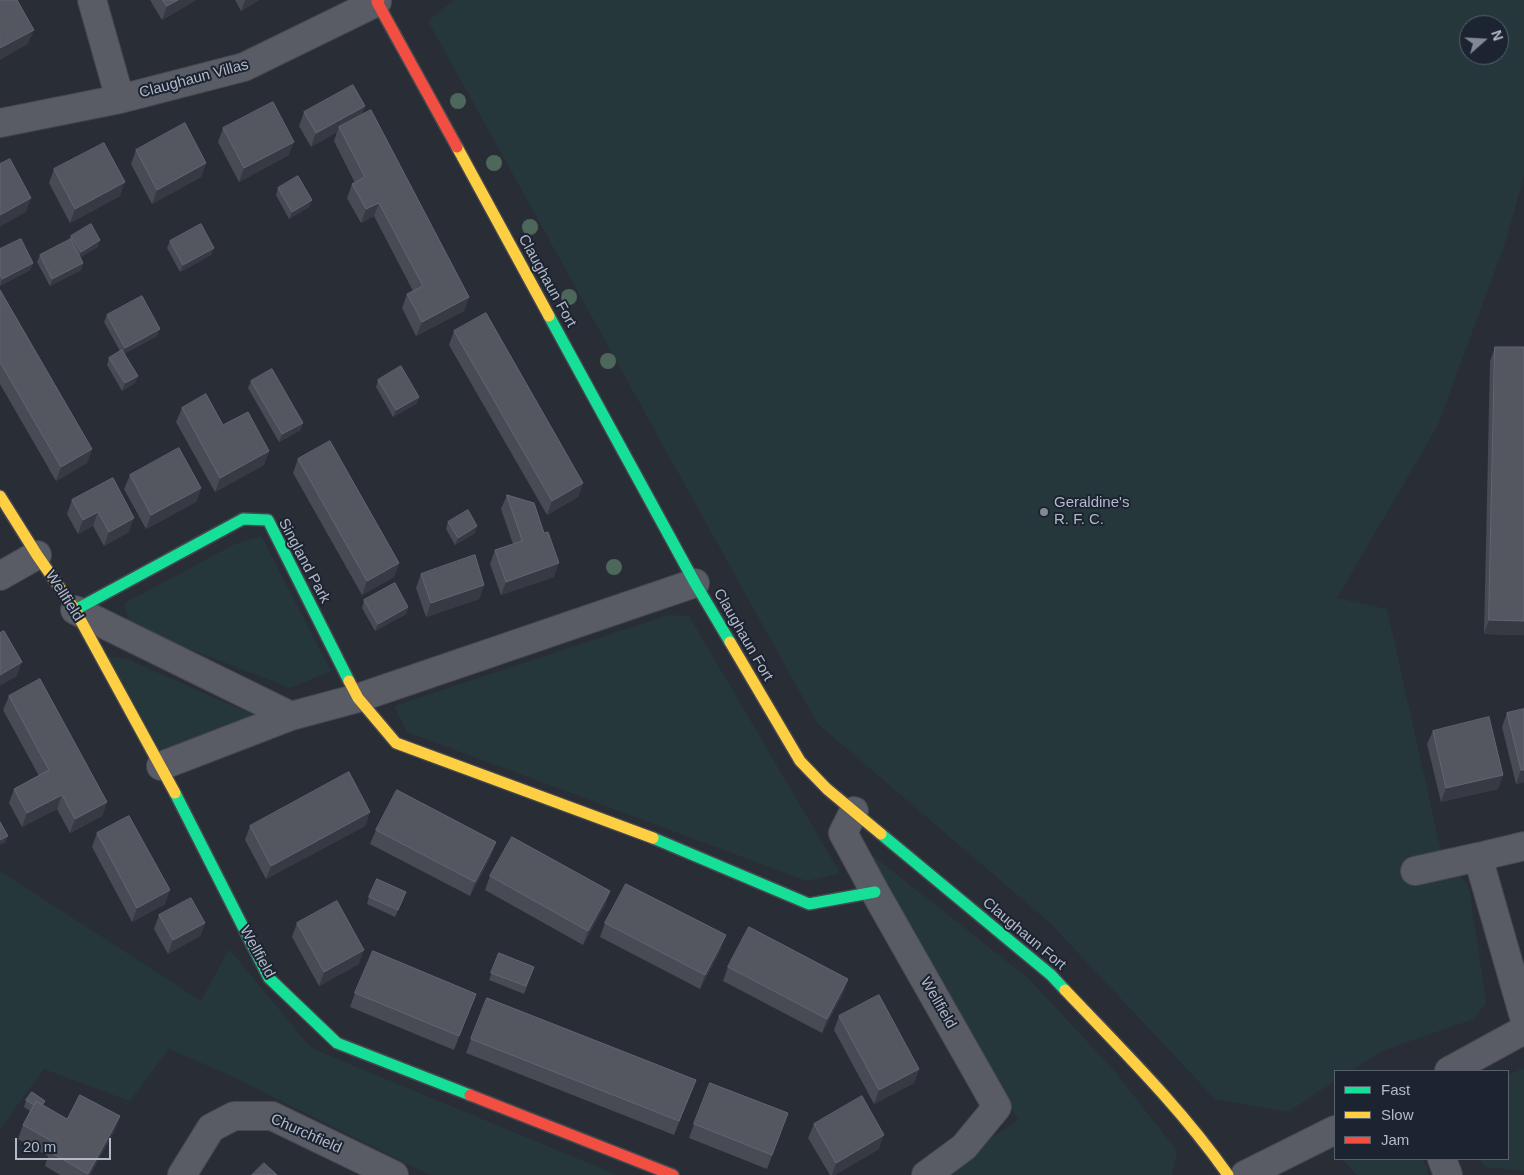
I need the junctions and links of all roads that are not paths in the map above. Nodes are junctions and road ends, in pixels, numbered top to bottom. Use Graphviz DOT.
graph roads {
  1 [pos="92,0"];
  2 [pos="378,1"];
  3 [pos="120,99"];
  4 [pos="0,123"];
  5 [pos="0,496"];
  6 [pos="37,555"];
  7 [pos="0,576"];
  8 [pos="695,583"];
  9 [pos="75,610"];
  10 [pos="358,698"];
  11 [pos="291,716"];
  12 [pos="161,766"];
  13 [pos="854,811"];
  14 [pos="1524,846"];
  15 [pos="1478,857"];
  16 [pos="1415,871"];
  17 [pos="875,892"];
  18 [pos="1524,1017"];
  19 [pos="1524,1030"];
  20 [pos="1451,1070"];
  21 [pos="1334,1130"];
  22 [pos="1442,1160"];
  23 [pos="182,1175"];
  24 [pos="394,1175"];
  25 [pos="673,1175"];
  26 [pos="926,1175"];
  27 [pos="1228,1175"];
  28 [pos="1245,1175"];
  29 [pos="1448,1175"];
  1 -- 3 [label="street"];
  2 -- 3 [label="street, Claughaun Villas"];
  2 -- 8 [label="street, Claughaun Fort"];
  3 -- 4 [label="street, Claughaun Villas"];
  5 -- 6 [label="street, Wellfield"];
  6 -- 7 [label="street"];
  6 -- 9 [label="street, Wellfield"];
  8 -- 10 [label="street"];
  8 -- 13 [label="street, Claughaun Fort"];
  9 -- 10 [label="street, Singland Park"];
  9 -- 11 [label="street"];
  9 -- 12 [label="street, Wellfield"];
  10 -- 11 [label="street"];
  10 -- 17 [label="street"];
  11 -- 12 [label="street"];
  12 -- 25 [label="street, Wellfield"];
  13 -- 17 [label="street, Wellfield"];
  13 -- 27 [label="street, Claughaun Fort"];
  14 -- 15 [label="street"];
  15 -- 16 [label="street"];
  15 -- 18 [label="street"];
  17 -- 26 [label="street, Wellfield"];
  19 -- 20 [label="street"];
  21 -- 28 [label="street"];
  22 -- 29 [label="street"];
  23 -- 24 [label="street, Churchfield"];
}
